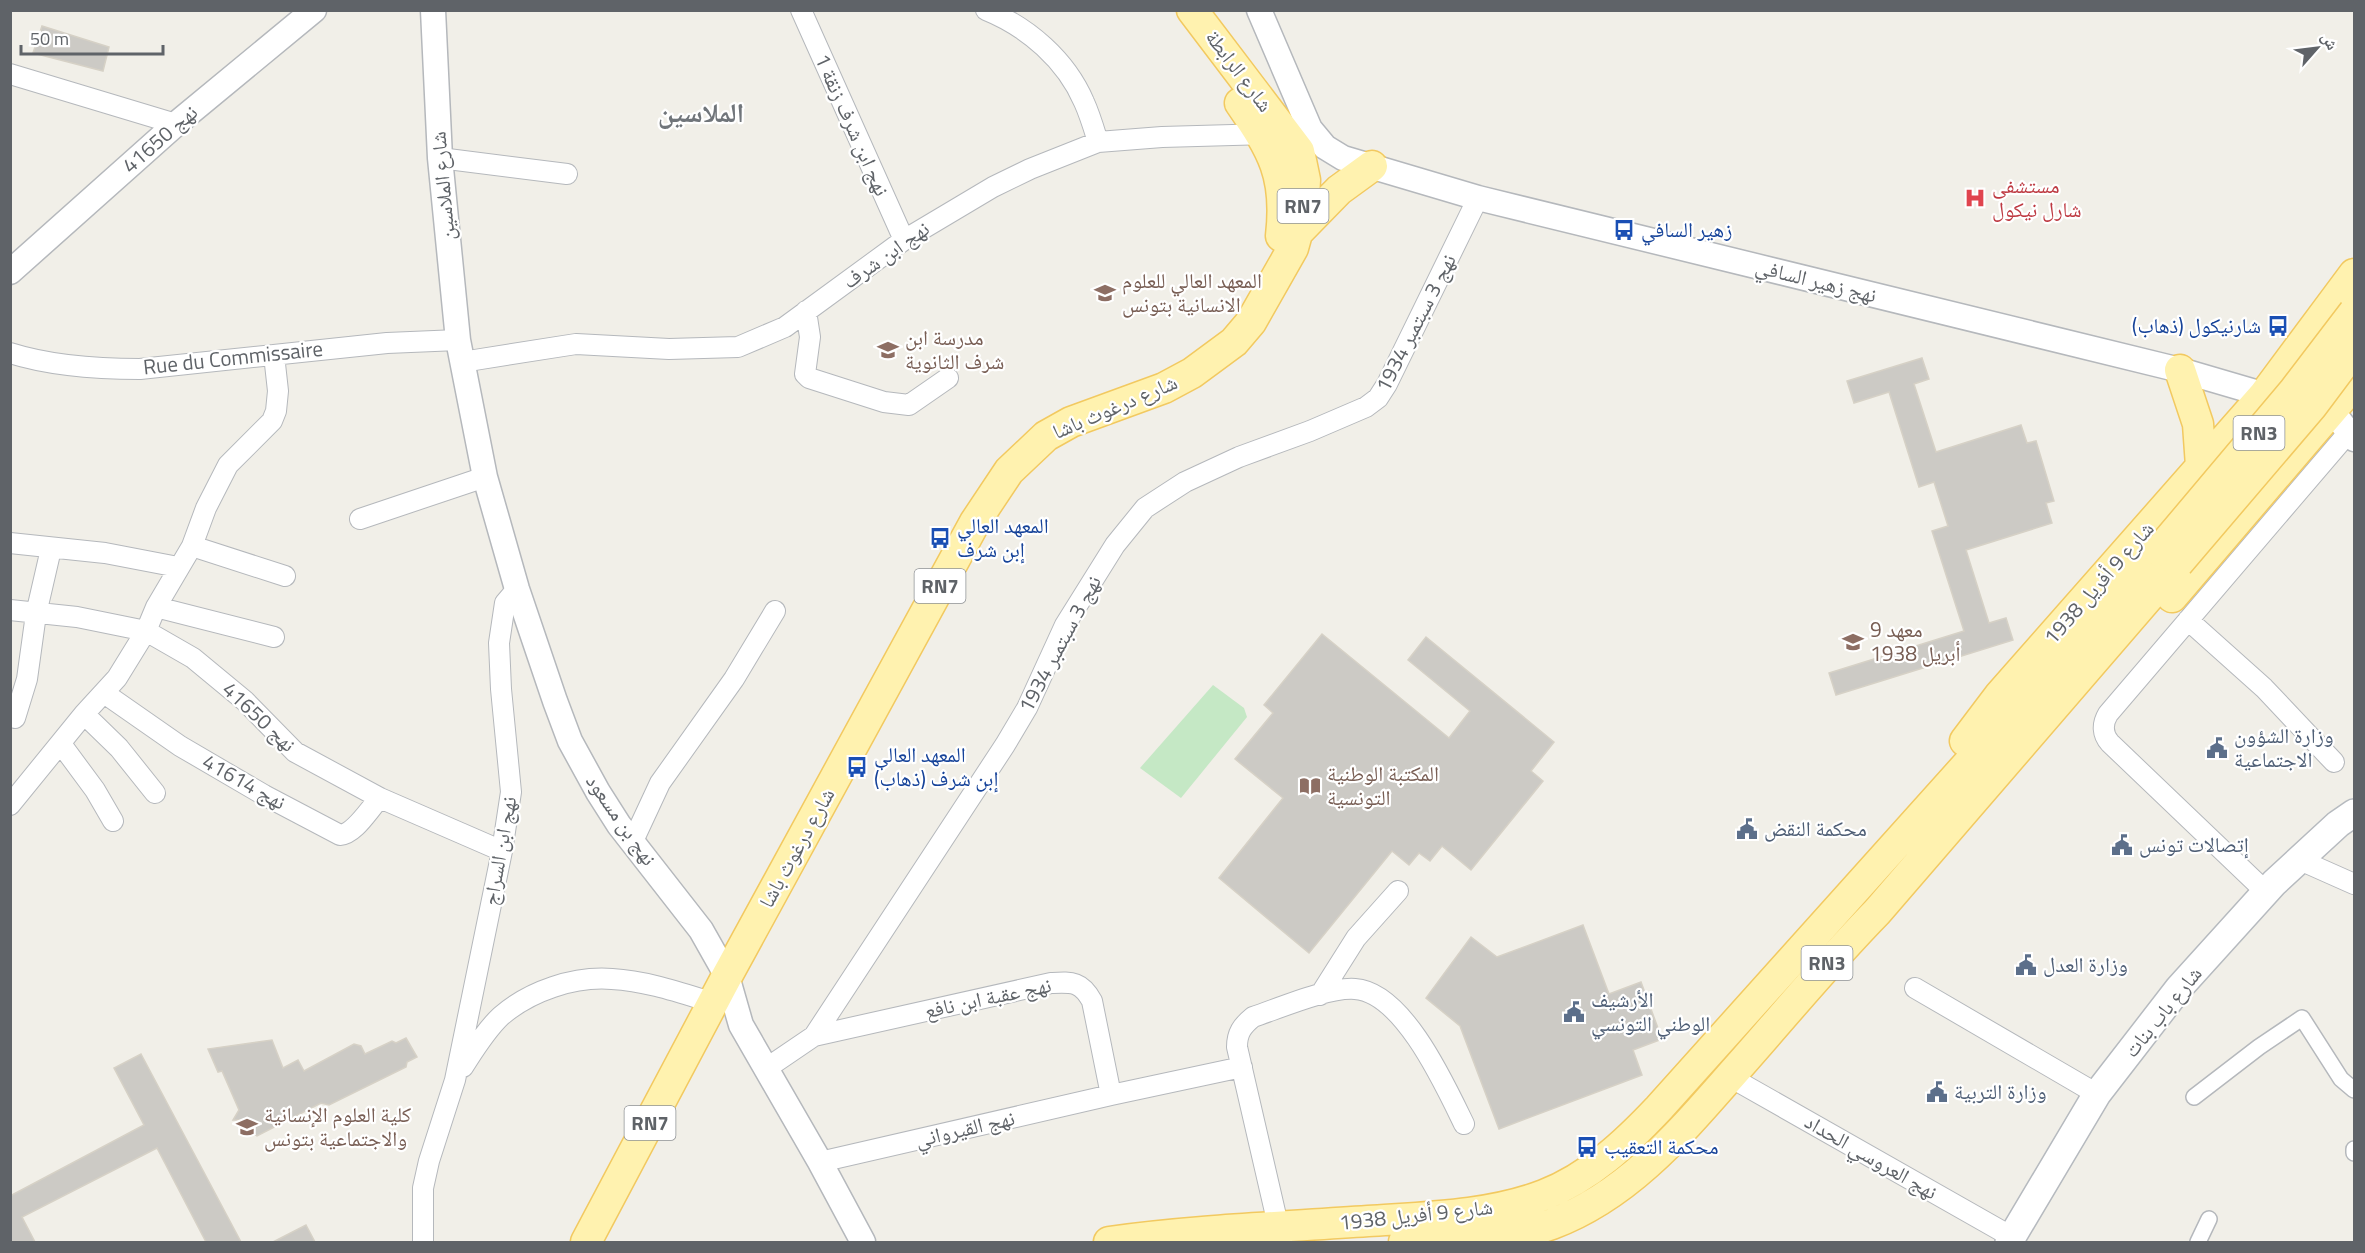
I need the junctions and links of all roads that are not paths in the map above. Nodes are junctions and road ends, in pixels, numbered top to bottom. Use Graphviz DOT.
graph roads {
  1 [pos="314,10"];
  2 [pos="433,10"];
  3 [pos="801,10"];
  4 [pos="986,10"];
  5 [pos="1173,10"];
  6 [pos="1192,10"];
  7 [pos="1259,10"];
  8 [pos="10,74"];
  9 [pos="176,124"];
  10 [pos="1286,132"];
  11 [pos="1098,142"];
  12 [pos="440,158"];
  13 [pos="1372,166"];
  14 [pos="567,174"];
  15 [pos="1478,198"];
  16 [pos="1297,233"];
  17 [pos="904,240"];
  18 [pos="10,272"];
  19 [pos="2355,274"];
  20 [pos="1275,278"];
  21 [pos="807,311"];
  22 [pos="2355,312"];
  23 [pos="2306,340"];
  24 [pos="2355,350"];
  25 [pos="460,351"];
  26 [pos="10,353"];
  27 [pos="274,355"];
  28 [pos="2180,370"];
  29 [pos="948,378"];
  30 [pos="2355,384"];
  31 [pos="2264,395"];
  32 [pos="2345,428"];
  33 [pos="2201,466"];
  34 [pos="484,477"];
  35 [pos="360,519"];
  36 [pos="10,543"];
  37 [pos="192,546"];
  38 [pos="51,549"];
  39 [pos="2168,557"];
  40 [pos="178,567"];
  41 [pos="285,576"];
  42 [pos="517,589"];
  43 [pos="156,607"];
  44 [pos="10,610"];
  45 [pos="775,611"];
  46 [pos="36,614"];
  47 [pos="2188,620"];
  48 [pos="146,631"];
  49 [pos="274,637"];
  50 [pos="104,693"];
  51 [pos="84,714"];
  52 [pos="15,718"];
  53 [pos="61,744"];
  54 [pos="2334,762"];
  55 [pos="155,793"];
  56 [pos="380,798"];
  57 [pos="10,805"];
  58 [pos="2355,813"];
  59 [pos="113,821"];
  60 [pos="633,841"];
  61 [pos="502,850"];
  62 [pos="2300,860"];
  63 [pos="2355,884"];
  64 [pos="1398,891"];
  65 [pos="2266,892"];
  66 [pos="1849,896"];
  67 [pos="1877,912"];
  68 [pos="728,976"];
  69 [pos="1916,988"];
  70 [pos="1320,995"];
  71 [pos="714,1003"];
  72 [pos="814,1036"];
  73 [pos="1242,1067"];
  74 [pos="767,1068"];
  75 [pos="1730,1077"];
  76 [pos="455,1080"];
  77 [pos="2355,1090"];
  78 [pos="2097,1094"];
  79 [pos="1111,1095"];
  80 [pos="2194,1097"];
  81 [pos="1464,1124"];
  82 [pos="2355,1149"];
  83 [pos="2355,1153"];
  84 [pos="820,1162"];
  85 [pos="2209,1219"];
  86 [pos="1280,1235"];
  87 [pos="1160,1239"];
  88 [pos="2011,1240"];
  89 [pos="423,1242"];
  90 [pos="586,1242"];
  91 [pos="863,1242"];
  92 [pos="1109,1242"];
  93 [pos="1404,1242"];
  94 [pos="2198,1242"];
  1 -- 9 [label="street, نهج 41650"];
  2 -- 12 [label="street, شارع الملاسين"];
  3 -- 17 [label="street, نهج ابن شرف زنقة 1"];
  4 -- 11 [label="street"];
  5 -- 10 [label="main road, شارع الرابطة / RN7"];
  6 -- 10 [label="main road, شارع الرابطة / RN7"];
  7 -- 10 [label="street, نهج زهير السافي"];
  8 -- 9 [label="street"];
  9 -- 18 [label="street, نهج 41650"];
  10 -- 11 [label="street, نهج ابن شرف"];
  10 -- 13 [label="street, نهج زهير السافي"];
  10 -- 16 [label="main road, شارع درغوث باشا / RN7"];
  10 -- 20 [label="main road, شارع درغوث باشا / RN7"];
  11 -- 17 [label="street, نهج ابن شرف"];
  12 -- 14 [label="street"];
  12 -- 25 [label="street, شارع الملاسين"];
  13 -- 15 [label="street, نهج زهير السافي"];
  13 -- 16 [label="main road"];
  15 -- 28 [label="street, نهج زهير السافي"];
  15 -- 72 [label="street, نهج 3 سبتمبر 1934"];
  16 -- 20 [label="main road, شارع درغوث باشا / RN7"];
  17 -- 21 [label="street, نهج ابن شرف"];
  19 -- 23 [label="main road, شارع 9 أفريل 1938"];
  20 -- 68 [label="main road, شارع درغوث باشا / RN7"];
  21 -- 25 [label="street, نهج ابن شرف"];
  21 -- 29 [label="street"];
  22 -- 39 [label="main road, شارع 9 أفريل 1938 / RN3, bridge"];
  23 -- 31 [label="main road, شارع 9 أفريل 1938"];
  23 -- 32 [label="main road"];
  24 -- 39 [label="main road, شارع 9 أفريل 1938 / RN3, bridge"];
  25 -- 27 [label="street, Rue du Commissaire"];
  25 -- 34 [label="street, نهج بن مسعود"];
  26 -- 27 [label="street, Rue du Commissaire"];
  27 -- 37 [label="street"];
  28 -- 31 [label="street, نهج زهير السافي"];
  28 -- 33 [label="main road"];
  30 -- 32 [label="main road, شارع 9 أفريل 1938"];
  31 -- 32 [label="street, نهج زهير السافي"];
  31 -- 33 [label="main road, شارع 9 أفريل 1938"];
  32 -- 47 [label="street"];
  32 -- 67 [label="main road, شارع 9 أفريل 1938"];
  33 -- 66 [label="main road, شارع 9 أفريل 1938"];
  34 -- 35 [label="street"];
  34 -- 42 [label="street, نهج بن مسعود"];
  36 -- 38 [label="street"];
  37 -- 40 [label="street"];
  37 -- 41 [label="street"];
  38 -- 40 [label="street"];
  38 -- 46 [label="street"];
  39 -- 66 [label="main road, شارع 9 أفريل 1938 / RN3"];
  39 -- 67 [label="main road, شارع 9 أفريل 1938 / RN3"];
  40 -- 43 [label="street"];
  42 -- 60 [label="street, نهج بن مسعود"];
  42 -- 61 [label="street, نهج ابن السراج"];
  43 -- 48 [label="street"];
  43 -- 49 [label="street"];
  44 -- 46 [label="street, نهج 41650"];
  45 -- 60 [label="street"];
  46 -- 48 [label="street, نهج 41650"];
  46 -- 52 [label="street"];
  47 -- 54 [label="street"];
  47 -- 65 [label="street"];
  48 -- 50 [label="street"];
  48 -- 56 [label="street, نهج 41650"];
  50 -- 51 [label="street"];
  50 -- 56 [label="street, نهج 41614"];
  51 -- 53 [label="street"];
  51 -- 55 [label="street"];
  53 -- 57 [label="street"];
  53 -- 59 [label="street"];
  56 -- 61 [label="street, نهج 41650"];
  58 -- 62 [label="main road, شارع باب بنات"];
  60 -- 68 [label="street, نهج بن مسعود"];
  61 -- 76 [label="street, نهج ابن السراج"];
  62 -- 63 [label="street"];
  62 -- 65 [label="main road, شارع باب بنات"];
  64 -- 70 [label="street"];
  65 -- 78 [label="main road, شارع باب بنات"];
  66 -- 86 [label="main road, شارع 9 أفريل 1938 / RN3"];
  67 -- 75 [label="main road, شارع 9 أفريل 1938 / RN3"];
  68 -- 71 [label="main road, شارع درغوث باشا / RN7"];
  68 -- 74 [label="street, نهج بن مسعود"];
  69 -- 78 [label="street"];
  70 -- 73 [label="street"];
  70 -- 81 [label="street"];
  71 -- 76 [label="street, نهج ابن السراج"];
  71 -- 90 [label="main road, شارع درغوث باشا / RN7"];
  72 -- 74 [label="street, نهج عقبة ابن نافع"];
  72 -- 79 [label="street, نهج عقبة ابن نافع"];
  73 -- 79 [label="street"];
  73 -- 86 [label="street"];
  74 -- 84 [label="street, نهج بن مسعود"];
  75 -- 88 [label="street, نهج العروسي الحداد"];
  75 -- 93 [label="main road, شارع 9 أفريل 1938 / RN3"];
  76 -- 89 [label="street, نهج ابن السراج"];
  77 -- 80 [label="street"];
  78 -- 88 [label="main road, شارع باب بنات"];
  79 -- 84 [label="street, نهج القيرواني"];
  82 -- 83 [label="street"];
  84 -- 91 [label="street, نهج بن مسعود"];
  85 -- 94 [label="street"];
  86 -- 87 [label="main road, شارع 9 أفريل 1938 / RN3"];
  87 -- 92 [label="main road, شارع 9 أفريل 1938 / RN3"];
}
